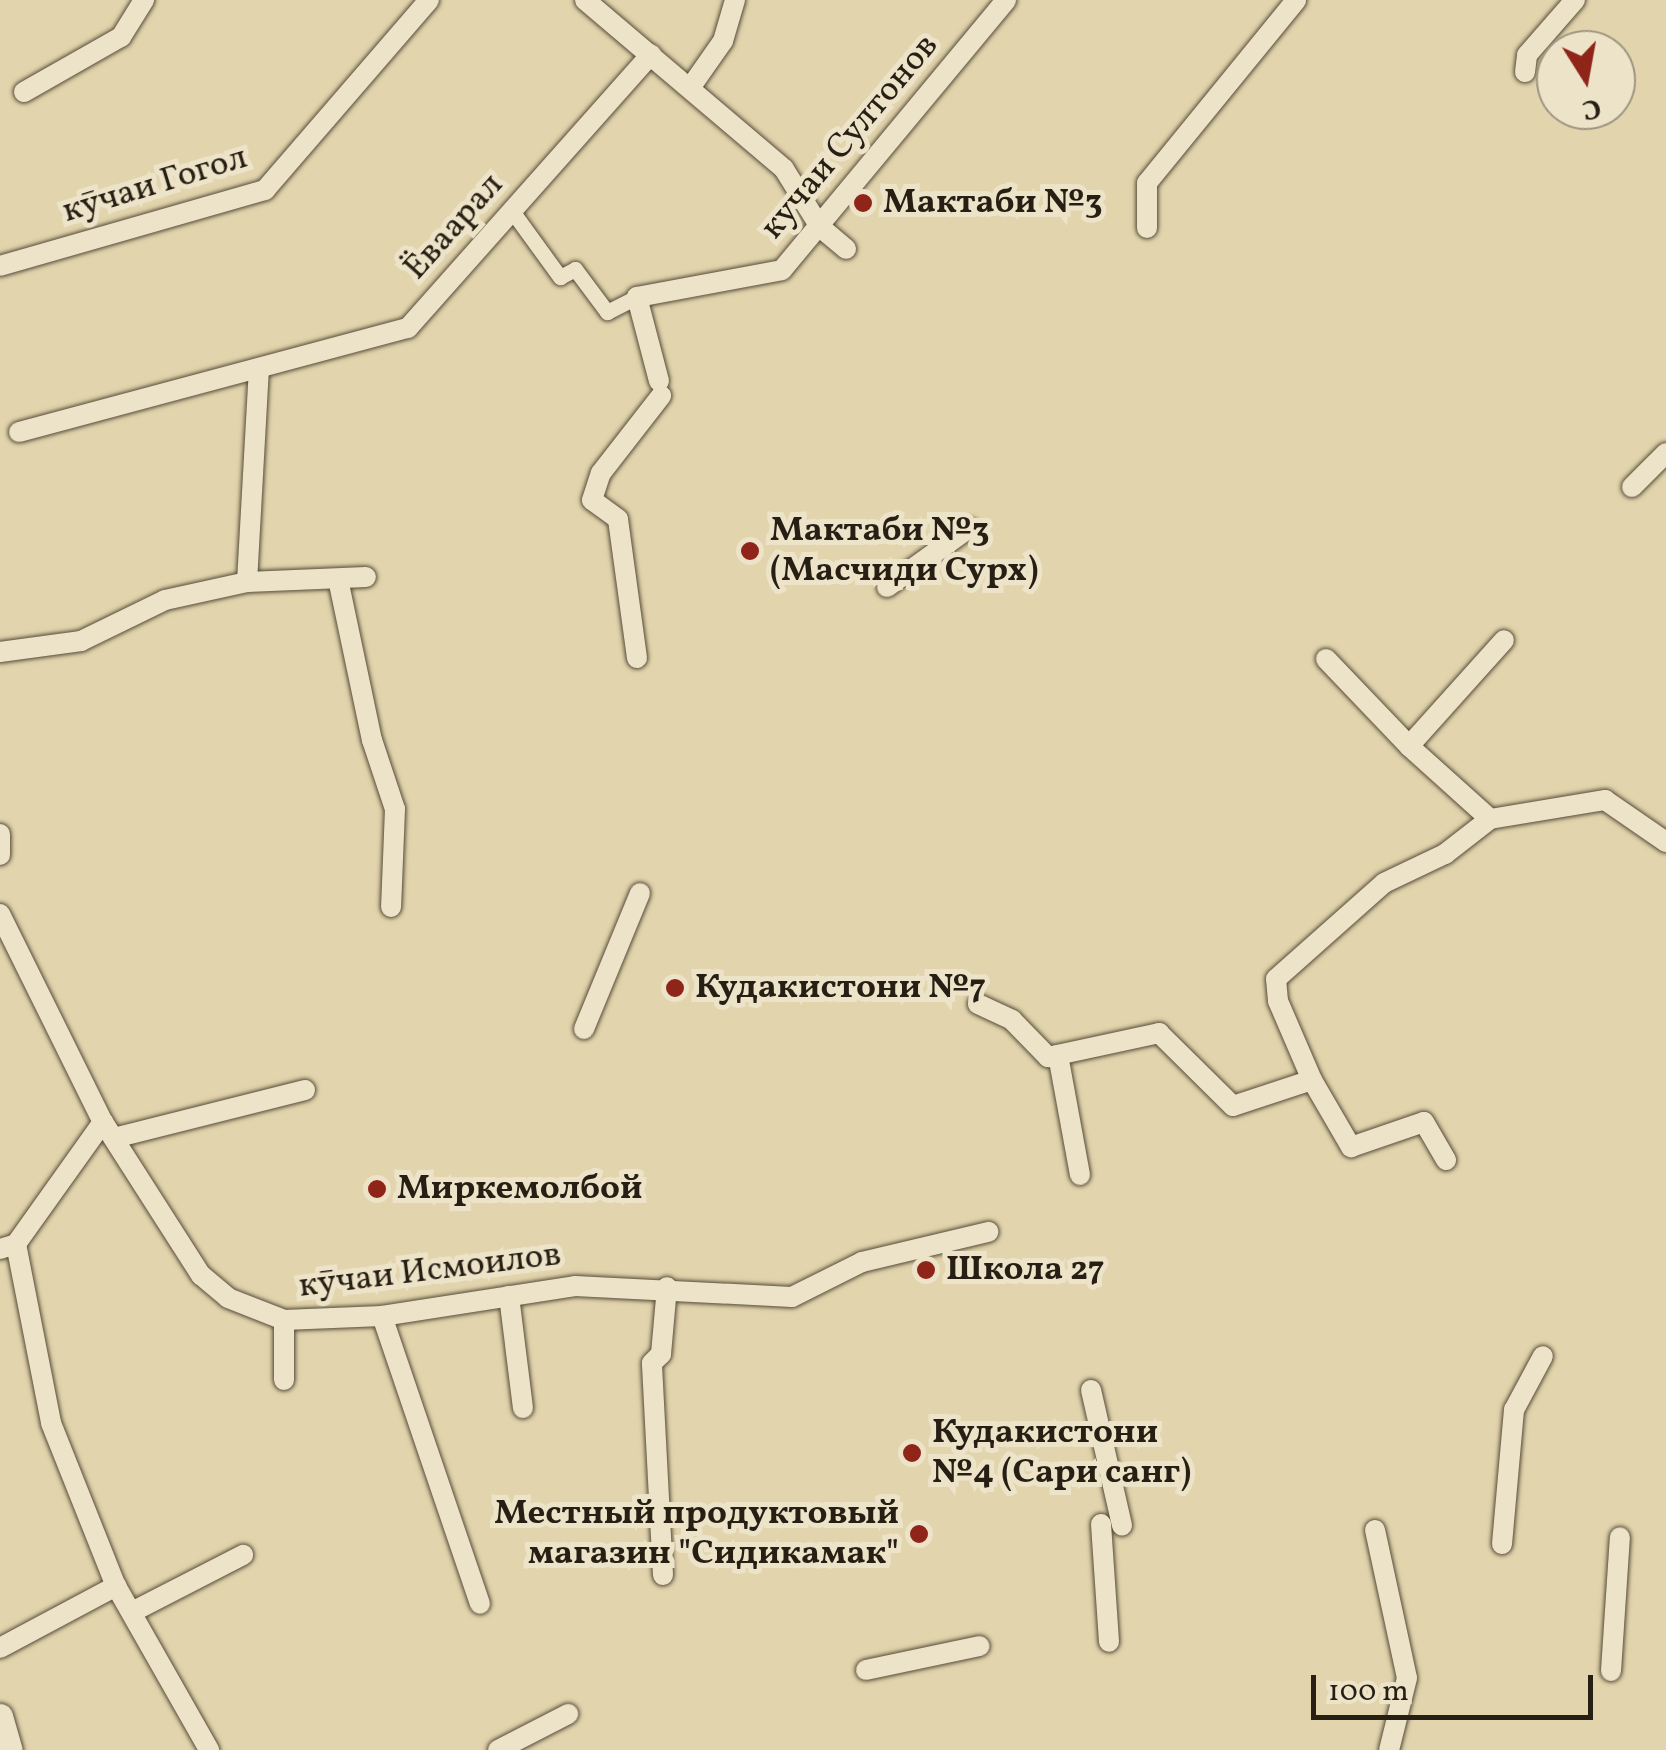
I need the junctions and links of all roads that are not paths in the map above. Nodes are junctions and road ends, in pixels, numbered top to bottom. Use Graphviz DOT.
graph roads {
  1 [pos="144,0"];
  2 [pos="429,0"];
  3 [pos="585,0"];
  4 [pos="735,0"];
  5 [pos="1006,0"];
  6 [pos="1296,0"];
  7 [pos="1575,0"];
  8 [pos="651,54"];
  9 [pos="1525,72"];
  10 [pos="690,88"];
  11 [pos="24,92"];
  12 [pos="512,211"];
  13 [pos="820,227"];
  14 [pos="1148,228"];
  15 [pos="846,249"];
  16 [pos="0,266"];
  17 [pos="637,298"];
  18 [pos="258,368"];
  19 [pos="20,432"];
  20 [pos="1666,453"];
  21 [pos="1632,487"];
  22 [pos="969,528"];
  23 [pos="366,577"];
  24 [pos="338,579"];
  25 [pos="248,582"];
  26 [pos="886,586"];
  27 [pos="1504,640"];
  28 [pos="0,652"];
  29 [pos="637,658"];
  30 [pos="1326,660"];
  31 [pos="1409,746"];
  32 [pos="1490,819"];
  33 [pos="0,834"];
  34 [pos="1666,842"];
  35 [pos="0,855"];
  36 [pos="640,893"];
  37 [pos="391,908"];
  38 [pos="0,914"];
  39 [pos="978,1004"];
  40 [pos="584,1029"];
  41 [pos="1058,1055"];
  42 [pos="1312,1080"];
  43 [pos="305,1090"];
  44 [pos="109,1130"];
  45 [pos="1446,1160"];
  46 [pos="1080,1175"];
  47 [pos="988,1232"];
  48 [pos="8,1246"];
  49 [pos="667,1287"];
  50 [pos="510,1296"];
  51 [pos="382,1316"];
  52 [pos="284,1320"];
  53 [pos="1543,1356"];
  54 [pos="284,1380"];
  55 [pos="1091,1390"];
  56 [pos="524,1408"];
  57 [pos="1375,1530"];
  58 [pos="1620,1537"];
  59 [pos="1502,1544"];
  60 [pos="243,1554"];
  61 [pos="663,1574"];
  62 [pos="116,1586"];
  63 [pos="480,1604"];
  64 [pos="132,1612"];
  65 [pos="1109,1642"];
  66 [pos="980,1646"];
  67 [pos="0,1648"];
  68 [pos="866,1670"];
  69 [pos="1611,1672"];
  70 [pos="568,1714"];
  71 [pos="0,1716"];
  72 [pos="10,1750"];
  73 [pos="209,1750"];
  74 [pos="498,1750"];
  75 [pos="1389,1750"];
  1 -- 11 [label="street"];
  2 -- 16 [label="street, кӯчаи Гогол"];
  3 -- 8 [label="street"];
  4 -- 10 [label="street"];
  5 -- 13 [label="street, кучаи Султонов"];
  6 -- 14 [label="street"];
  7 -- 9 [label="street"];
  8 -- 10 [label="street"];
  8 -- 12 [label="street, Ёваарал"];
  10 -- 13 [label="street"];
  12 -- 17 [label="street"];
  12 -- 18 [label="street, Ёваарал"];
  13 -- 15 [label="street"];
  13 -- 17 [label="street, кучаи Султонов"];
  17 -- 29 [label="street"];
  18 -- 19 [label="street, Ёваарал"];
  18 -- 25 [label="street"];
  20 -- 21 [label="street"];
  22 -- 26 [label="street"];
  23 -- 24 [label="street"];
  24 -- 25 [label="street"];
  24 -- 37 [label="street"];
  25 -- 28 [label="street"];
  27 -- 31 [label="street"];
  30 -- 31 [label="street"];
  31 -- 32 [label="street"];
  32 -- 34 [label="street"];
  32 -- 42 [label="street"];
  33 -- 35 [label="street"];
  36 -- 40 [label="street"];
  38 -- 44 [label="street, кӯчаи Исмоилов"];
  39 -- 41 [label="street"];
  41 -- 42 [label="street"];
  41 -- 46 [label="street"];
  42 -- 45 [label="street"];
  43 -- 44 [label="street"];
  44 -- 48 [label="street"];
  44 -- 52 [label="street, кӯчаи Исмоилов"];
  47 -- 49 [label="street, кӯчаи Исмоилов"];
  48 -- 62 [label="street"];
  49 -- 50 [label="street, кӯчаи Исмоилов"];
  49 -- 61 [label="street"];
  50 -- 51 [label="street, кӯчаи Исмоилов"];
  50 -- 56 [label="street"];
  51 -- 52 [label="street, кӯчаи Исмоилов"];
  51 -- 63 [label="street"];
  52 -- 54 [label="street"];
  53 -- 59 [label="street"];
  55 -- 65 [label="street"];
  57 -- 75 [label="street"];
  58 -- 69 [label="street"];
  60 -- 64 [label="street"];
  62 -- 64 [label="street"];
  62 -- 67 [label="street"];
  64 -- 73 [label="street"];
  66 -- 68 [label="street"];
  70 -- 74 [label="street"];
  71 -- 72 [label="street"];
}
